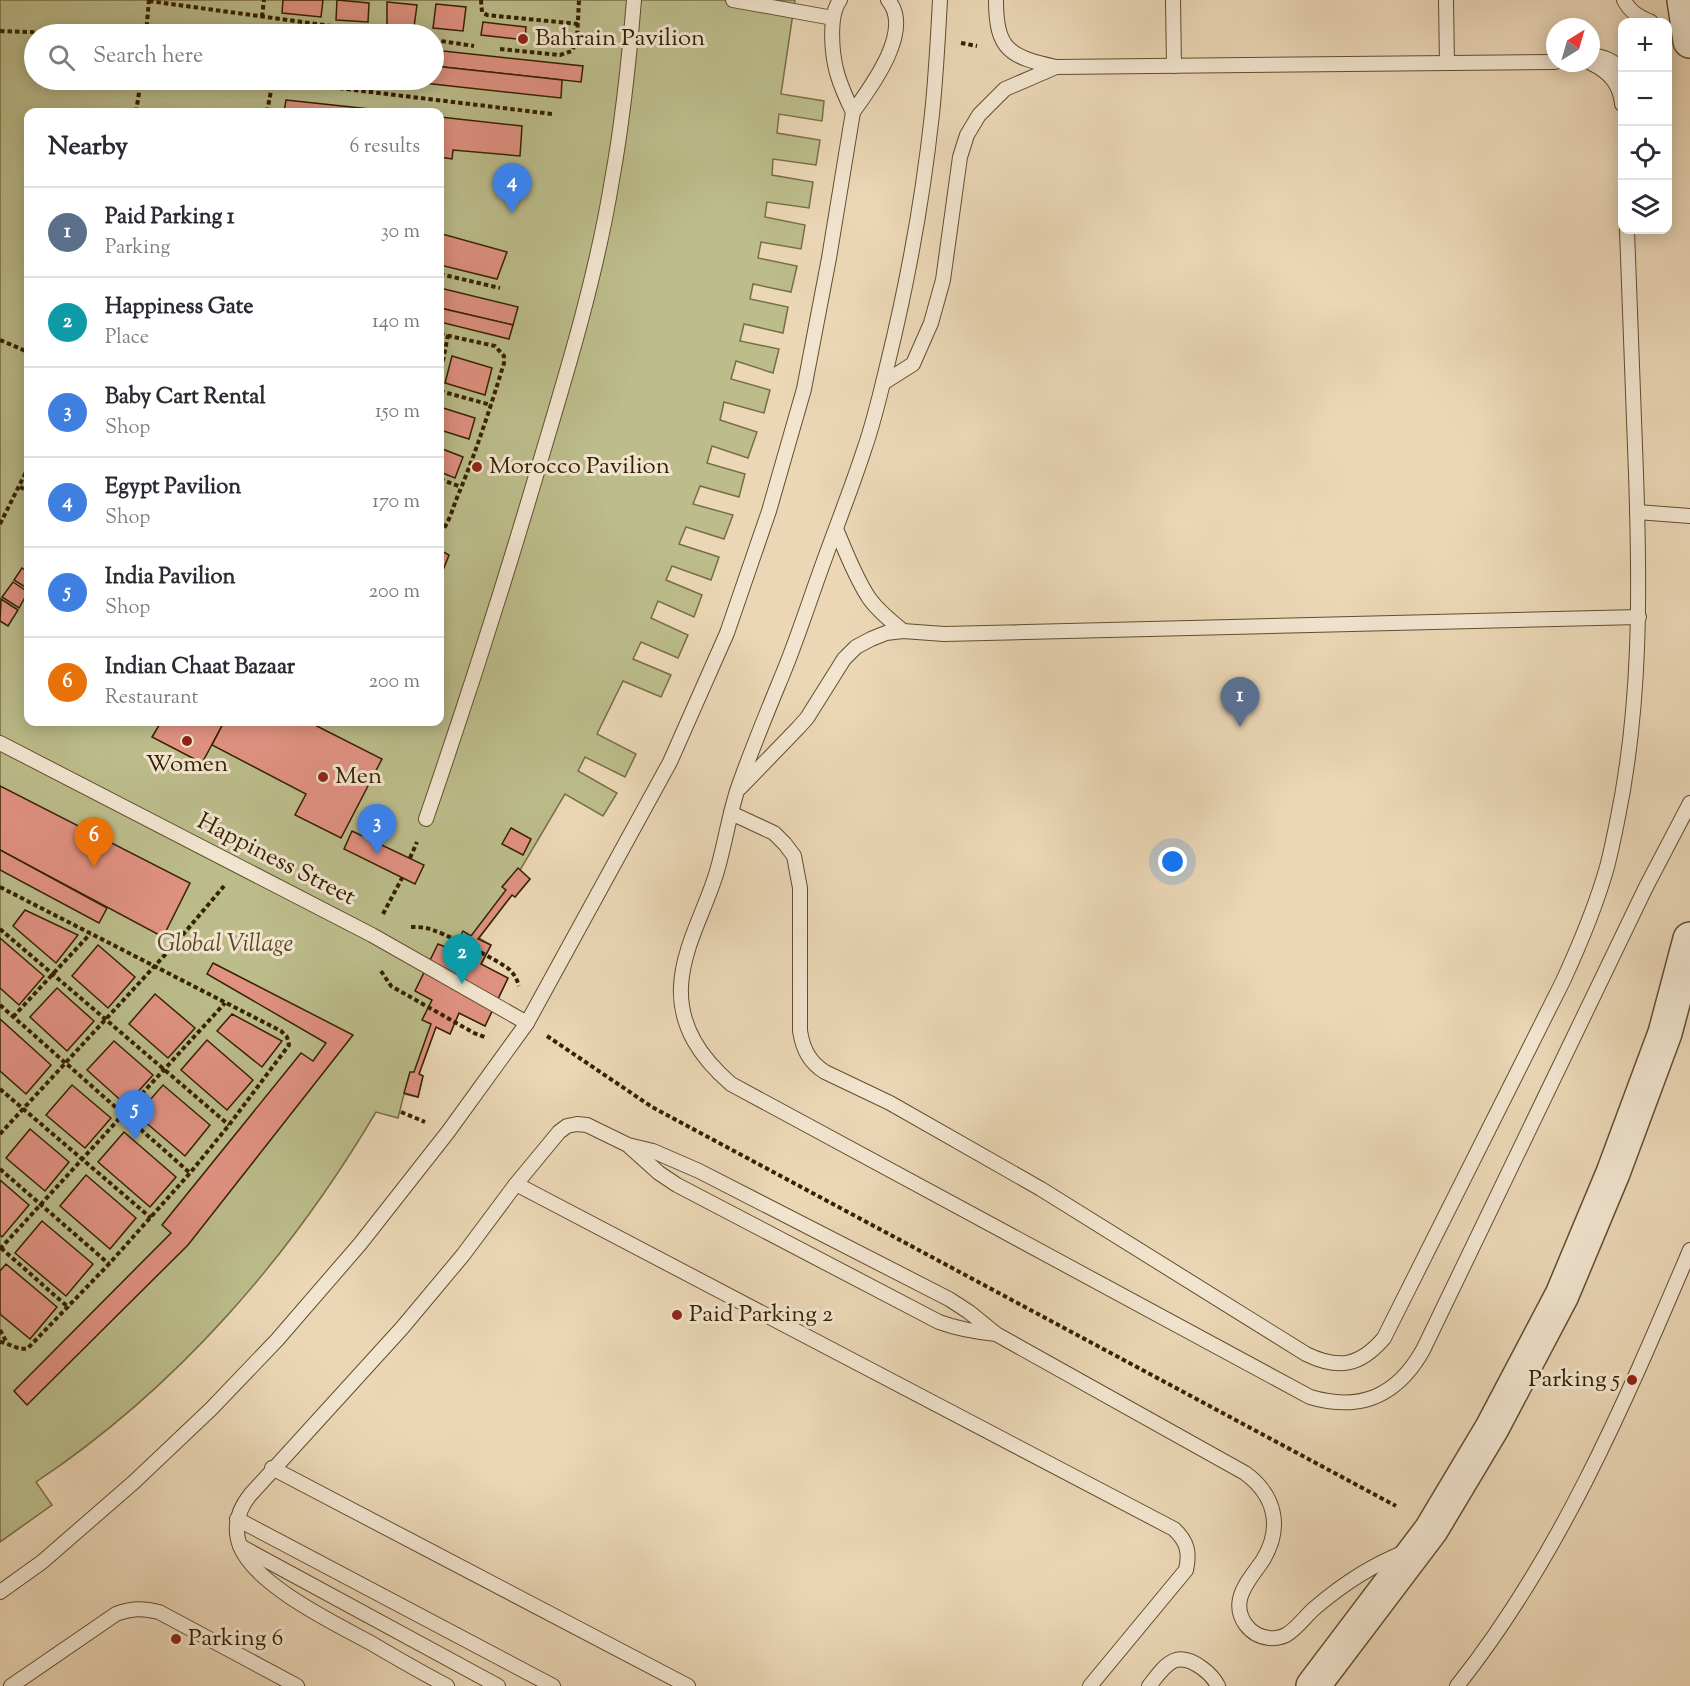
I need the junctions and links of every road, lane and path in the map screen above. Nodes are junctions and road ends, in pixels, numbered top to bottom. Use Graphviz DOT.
graph roads {
  1 [pos="149,0"];
  2 [pos="264,0"];
  3 [pos="482,0"];
  4 [pos="579,0"];
  5 [pos="634,0"];
  6 [pos="733,0"];
  7 [pos="840,0"];
  8 [pos="888,0"];
  9 [pos="940,0"];
  10 [pos="996,0"];
  11 [pos="1173,0"];
  12 [pos="1446,0"];
  13 [pos="1624,0"];
  14 [pos="1684,0"];
  15 [pos="262,17"];
  16 [pos="833,18"];
  17 [pos="1642,18"];
  18 [pos="147,24"];
  19 [pos="315,24"];
  20 [pos="578,24"];
  21 [pos="0,31"];
  22 [pos="24,32"];
  23 [pos="1686,36"];
  24 [pos="444,42"];
  25 [pos="474,46"];
  26 [pos="500,49"];
  27 [pos="1600,56"];
  28 [pos="1546,62"];
  29 [pos="1447,63"];
  30 [pos="1174,66"];
  31 [pos="1618,66"];
  32 [pos="1056,67"];
  33 [pos="1600,68"];
  34 [pos="1618,87"];
  35 [pos="139,90"];
  36 [pos="271,90"];
  37 [pos="355,90"];
  38 [pos="137,108"];
  39 [pos="268,108"];
  40 [pos="853,112"];
  41 [pos="552,114"];
  42 [pos="1627,234"];
  43 [pos="444,274"];
  44 [pos="500,288"];
  45 [pos="444,334"];
  46 [pos="448,335"];
  47 [pos="0,340"];
  48 [pos="24,349"];
  49 [pos="444,356"];
  50 [pos="883,383"];
  51 [pos="444,393"];
  52 [pos="491,405"];
  53 [pos="24,478"];
  54 [pos="444,480"];
  55 [pos="20,487"];
  56 [pos="462,487"];
  57 [pos="24,488"];
  58 [pos="1637,512"];
  59 [pos="1690,516"];
  60 [pos="0,524"];
  61 [pos="444,528"];
  62 [pos="836,529"];
  63 [pos="1639,617"];
  64 [pos="903,631"];
  65 [pos="0,743"];
  66 [pos="737,791"];
  67 [pos="1690,803"];
  68 [pos="731,813"];
  69 [pos="426,819"];
  70 [pos="240,867"];
  71 [pos="402,878"];
  72 [pos="0,887"];
  73 [pos="0,929"];
  74 [pos="90,934"];
  75 [pos="372,935"];
  76 [pos="1690,939"];
  77 [pos="469,947"];
  78 [pos="154,966"];
  79 [pos="53,974"];
  80 [pos="225,1003"];
  81 [pos="0,1005"];
  82 [pos="13,1017"];
  83 [pos="106,1019"];
  84 [pos="527,1023"];
  85 [pos="65,1063"];
  86 [pos="164,1070"];
  87 [pos="0,1089"];
  88 [pos="23,1109"];
  89 [pos="123,1114"];
  90 [pos="228,1125"];
  91 [pos="0,1134"];
  92 [pos="628,1145"];
  93 [pos="82,1159"];
  94 [pos="0,1169"];
  95 [pos="190,1173"];
  96 [pos="516,1184"];
  97 [pos="41,1204"];
  98 [pos="151,1218"];
  99 [pos="0,1248"];
  100 [pos="1690,1250"];
  101 [pos="110,1264"];
  102 [pos="69,1308"];
  103 [pos="0,1330"];
  104 [pos="996,1334"];
  105 [pos="0,1342"];
  106 [pos="7,1343"];
  107 [pos="273,1468"];
  108 [pos="1396,1506"];
  109 [pos="237,1519"];
  110 [pos="240,1546"];
  111 [pos="1419,1546"];
  112 [pos="0,1592"];
  113 [pos="11,1686"];
  114 [pos="297,1686"];
  115 [pos="447,1686"];
  116 [pos="498,1686"];
  117 [pos="553,1686"];
  118 [pos="688,1686"];
  119 [pos="1090,1686"];
  120 [pos="1149,1686"];
  121 [pos="1218,1686"];
  122 [pos="1312,1686"];
  123 [pos="1457,1686"];
  1 -- 15 [label="path"];
  1 -- 18 [label="path"];
  2 -- 15 [label="path"];
  3 -- 20 [label="path"];
  4 -- 20 [label="path"];
  5 -- 69 [label="lane"];
  6 -- 16 [label="lane"];
  7 -- 16 [label="lane"];
  8 -- 40 [label="lane"];
  9 -- 50 [label="lane"];
  10 -- 32 [label="lane"];
  11 -- 30 [label="lane"];
  12 -- 29 [label="lane"];
  13 -- 17 [label="lane"];
  14 -- 23 [label="street"];
  15 -- 19 [label="path"];
  16 -- 40 [label="lane"];
  20 -- 26 [label="path"];
  21 -- 22 [label="path"];
  24 -- 25 [label="path"];
  27 -- 31 [label="lane"];
  28 -- 29 [label="lane"];
  29 -- 30 [label="lane"];
  30 -- 32 [label="lane"];
  32 -- 50 [label="lane"];
  33 -- 34 [label="lane"];
  35 -- 38 [label="path"];
  36 -- 39 [label="path"];
  37 -- 41 [label="path"];
  40 -- 84 [label="lane"];
  42 -- 58 [label="lane"];
  43 -- 44 [label="path"];
  45 -- 46 [label="path"];
  46 -- 49 [label="path"];
  46 -- 52 [label="path"];
  47 -- 48 [label="path"];
  50 -- 62 [label="lane"];
  51 -- 52 [label="path"];
  52 -- 56 [label="path"];
  53 -- 55 [label="path"];
  54 -- 56 [label="path"];
  55 -- 57 [label="path"];
  55 -- 60 [label="path"];
  56 -- 61 [label="path"];
  58 -- 59 [label="lane"];
  58 -- 63 [label="lane"];
  62 -- 64 [label="lane"];
  62 -- 66 [label="lane"];
  63 -- 64 [label="lane"];
  63 -- 68 [label="lane"];
  64 -- 66 [label="lane"];
  65 -- 70 [label="lane, Happiness Street"];
  66 -- 68 [label="lane"];
  67 -- 68 [label="lane"];
  70 -- 75 [label="lane, Happiness Street"];
  70 -- 78 [label="path"];
  71 -- 75 [label="path"];
  72 -- 74 [label="path"];
  73 -- 79 [label="path"];
  74 -- 78 [label="path"];
  74 -- 79 [label="path"];
  75 -- 84 [label="lane, Happiness Street"];
  76 -- 111 [label="street"];
  77 -- 84 [label="path"];
  78 -- 80 [label="path"];
  78 -- 83 [label="path"];
  79 -- 82 [label="path"];
  79 -- 83 [label="path"];
  80 -- 86 [label="path"];
  80 -- 90 [label="path"];
  81 -- 82 [label="path"];
  82 -- 85 [label="path"];
  83 -- 85 [label="path"];
  83 -- 86 [label="path"];
  84 -- 108 [label="path"];
  84 -- 112 [label="lane"];
  85 -- 88 [label="path"];
  85 -- 89 [label="path"];
  86 -- 89 [label="path"];
  86 -- 90 [label="path"];
  87 -- 88 [label="path"];
  88 -- 91 [label="path"];
  88 -- 93 [label="path"];
  89 -- 93 [label="path"];
  89 -- 95 [label="path"];
  90 -- 95 [label="path"];
  92 -- 96 [label="lane"];
  92 -- 104 [label="lane"];
  92 -- 104 [label="lane"];
  93 -- 97 [label="path"];
  93 -- 98 [label="path"];
  94 -- 97 [label="path"];
  95 -- 98 [label="path"];
  96 -- 107 [label="lane"];
  96 -- 119 [label="lane"];
  97 -- 99 [label="path"];
  97 -- 101 [label="path"];
  98 -- 101 [label="path"];
  99 -- 102 [label="path"];
  100 -- 123 [label="lane"];
  101 -- 102 [label="path"];
  102 -- 106 [label="path"];
  103 -- 106 [label="path"];
  104 -- 111 [label="lane"];
  105 -- 106 [label="path"];
  107 -- 109 [label="lane"];
  107 -- 118 [label="lane"];
  109 -- 110 [label="lane"];
  109 -- 117 [label="lane"];
  110 -- 115 [label="lane"];
  110 -- 116 [label="lane"];
  111 -- 122 [label="street"];
  113 -- 114 [label="lane"];
  120 -- 121 [label="lane"];
}
